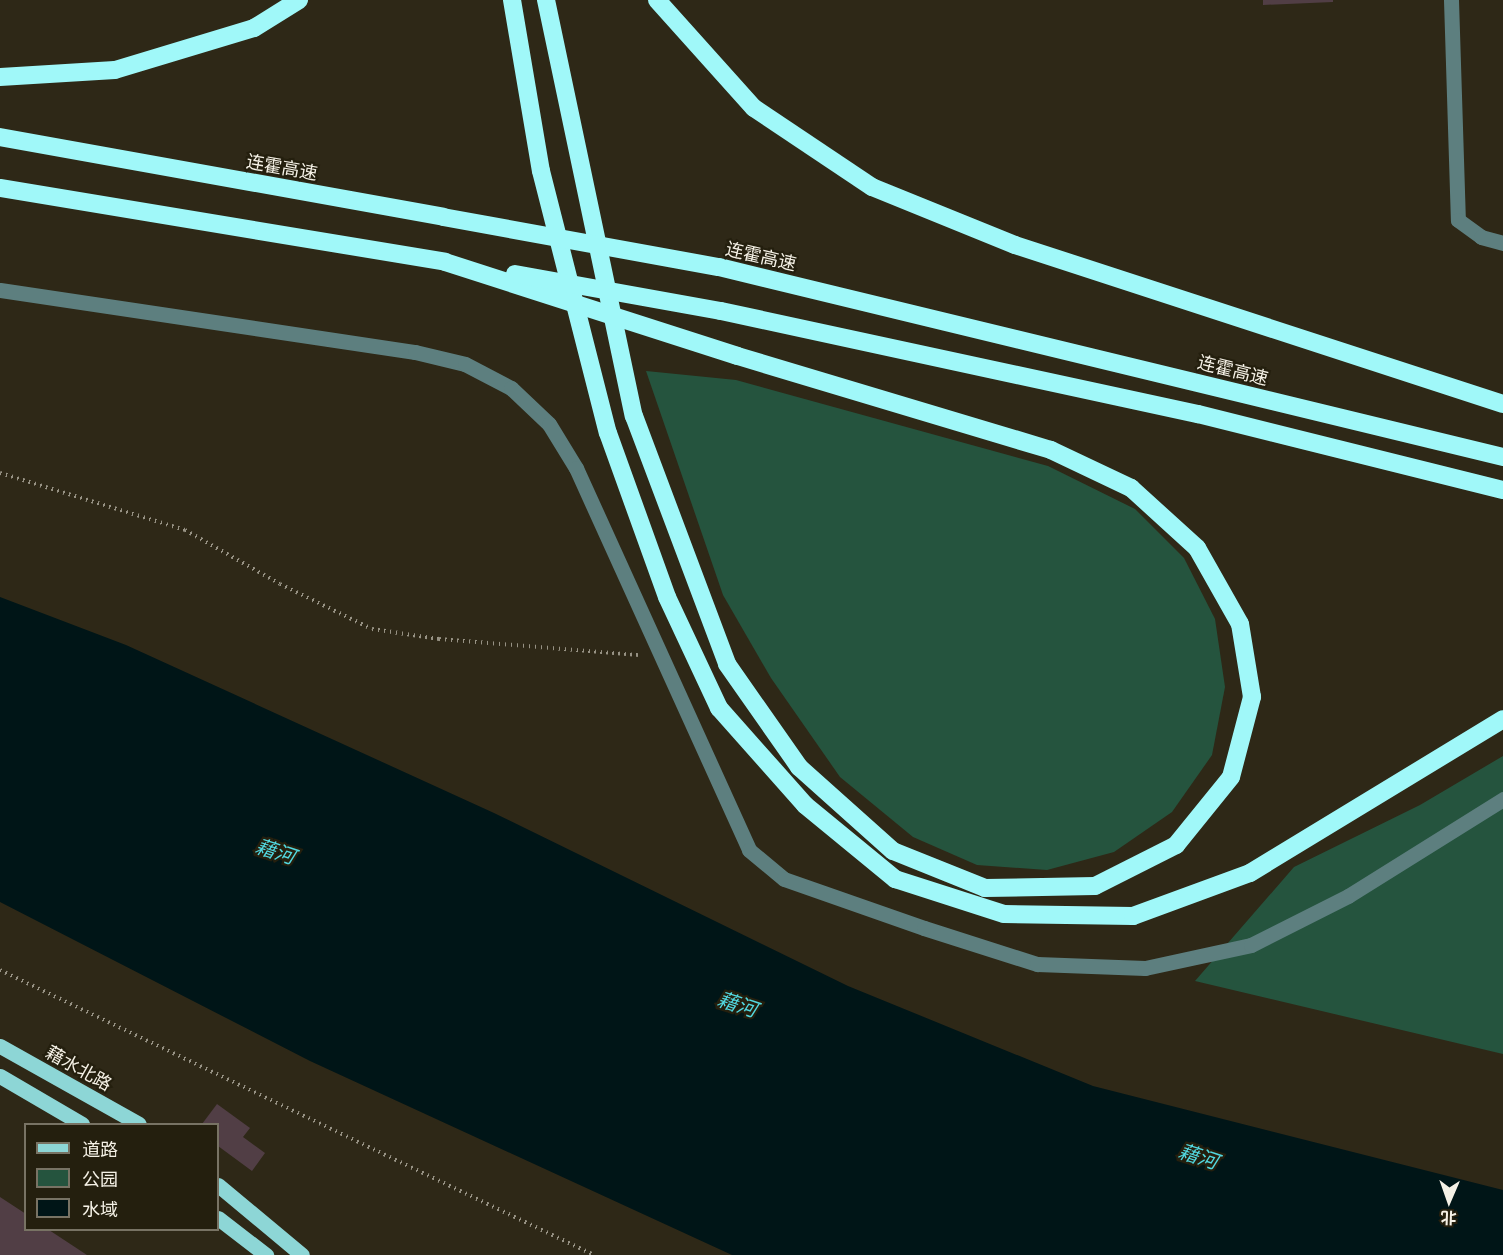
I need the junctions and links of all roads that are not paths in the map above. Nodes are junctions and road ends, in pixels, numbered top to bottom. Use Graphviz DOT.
graph roads {
  1 [pos="298,0"];
  2 [pos="513,0"];
  3 [pos="546,0"];
  4 [pos="657,0"];
  5 [pos="1451,0"];
  6 [pos="0,77"];
  7 [pos="0,136"];
  8 [pos="0,188"];
  9 [pos="1503,243"];
  10 [pos="445,262"];
  11 [pos="0,290"];
  12 [pos="1503,404"];
  13 [pos="1503,457"];
  14 [pos="1503,490"];
  15 [pos="1503,719"];
  16 [pos="1503,799"];
  17 [pos="0,1046"];
  18 [pos="0,1076"];
  19 [pos="79,1123"];
  20 [pos="135,1123"];
  21 [pos="219,1186"];
  22 [pos="219,1219"];
  23 [pos="266,1255"];
  24 [pos="302,1255"];
  1 -- 6 [label="highway"];
  2 -- 15 [label="highway"];
  3 -- 10 [label="highway, bridge"];
  4 -- 12 [label="highway"];
  5 -- 9 [label="street"];
  7 -- 13 [label="highway, 连霍高速, bridge"];
  8 -- 10 [label="highway"];
  10 -- 14 [label="highway, bridge"];
  11 -- 16 [label="street"];
  17 -- 20 [label="main road, 藉水北路"];
  18 -- 19 [label="main road"];
  21 -- 24 [label="main road"];
  22 -- 23 [label="main road"];
}
